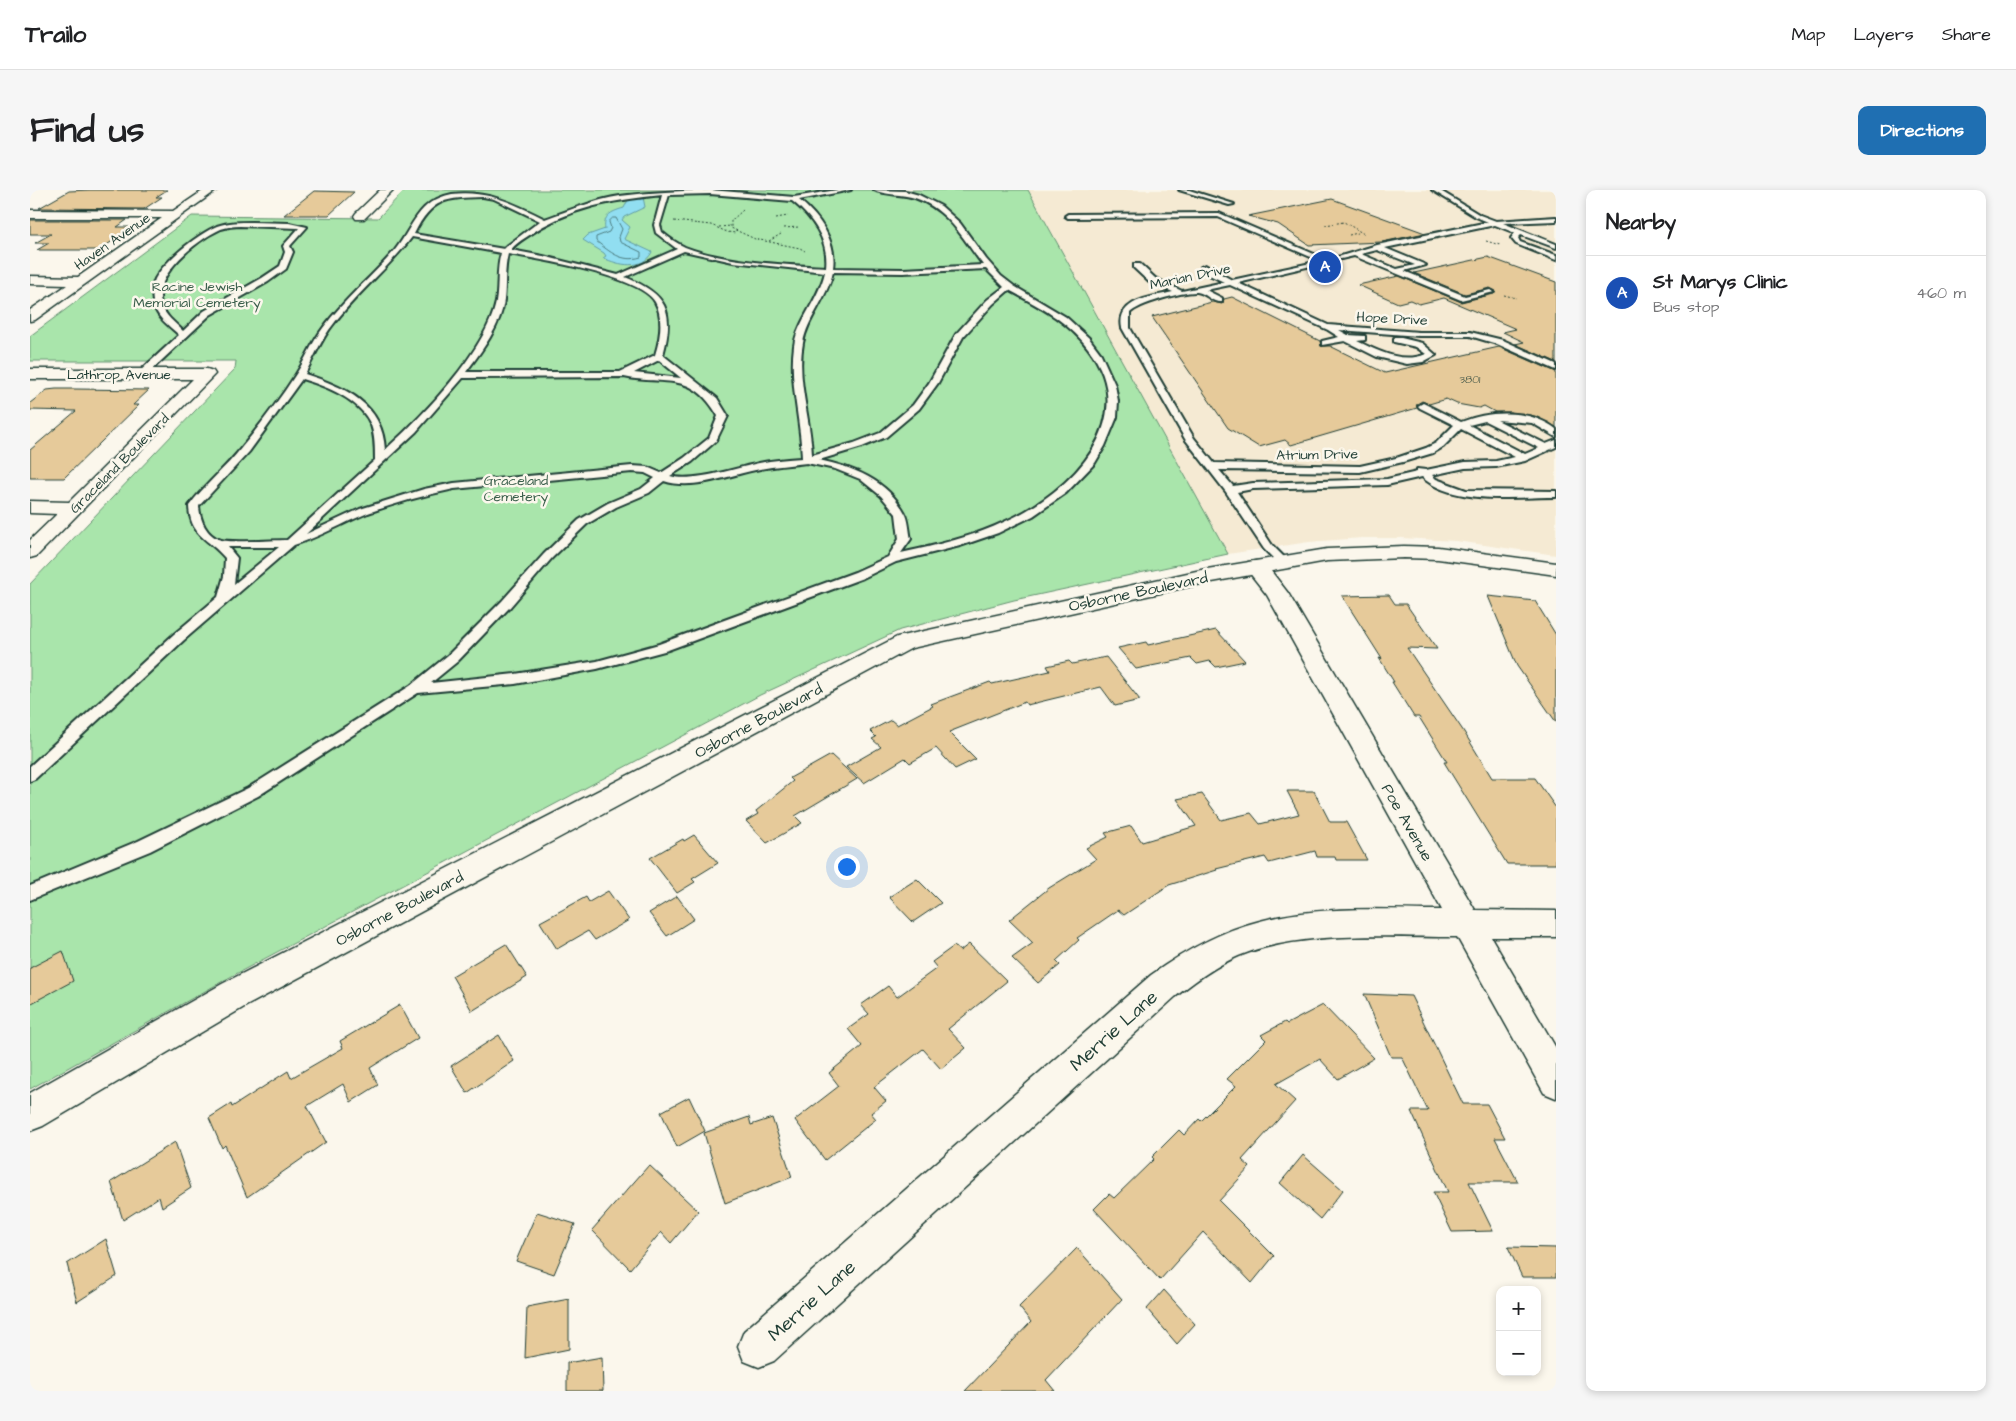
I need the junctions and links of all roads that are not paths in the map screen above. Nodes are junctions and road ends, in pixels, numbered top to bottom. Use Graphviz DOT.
graph roads {
  1 [pos="211,190"];
  2 [pos="387,190"];
  3 [pos="848,190"];
  4 [pos="877,190"];
  5 [pos="1182,190"];
  6 [pos="1435,190"];
  7 [pos="666,193"];
  8 [pos="794,199"];
  9 [pos="1231,204"];
  10 [pos="30,214"];
  11 [pos="176,215"];
  12 [pos="360,216"];
  13 [pos="1068,216"];
  14 [pos="1556,219"];
  15 [pos="545,221"];
  16 [pos="1493,223"];
  17 [pos="1520,232"];
  18 [pos="410,235"];
  19 [pos="1556,246"];
  20 [pos="1377,247"];
  21 [pos="683,249"];
  22 [pos="506,251"];
  23 [pos="1354,254"];
  24 [pos="1556,258"];
  25 [pos="1327,262"];
  26 [pos="1137,266"];
  27 [pos="829,267"];
  28 [pos="987,267"];
  29 [pos="1205,267"];
  30 [pos="1397,271"];
  31 [pos="619,277"];
  32 [pos="30,280"];
  33 [pos="82,281"];
  34 [pos="1230,282"];
  35 [pos="1010,286"];
  36 [pos="1198,289"];
  37 [pos="1490,292"];
  38 [pos="1181,293"];
  39 [pos="1219,300"];
  40 [pos="30,317"];
  41 [pos="1326,327"];
  42 [pos="183,335"];
  43 [pos="1346,338"];
  44 [pos="1325,343"];
  45 [pos="659,356"];
  46 [pos="1556,367"];
  47 [pos="30,374"];
  48 [pos="142,374"];
  49 [pos="207,374"];
  50 [pos="300,375"];
  51 [pos="460,375"];
  52 [pos="621,375"];
  53 [pos="693,382"];
  54 [pos="1423,406"];
  55 [pos="1488,418"];
  56 [pos="1462,426"];
  57 [pos="1556,434"];
  58 [pos="1552,446"];
  59 [pos="1525,458"];
  60 [pos="1400,459"];
  61 [pos="807,460"];
  62 [pos="380,461"];
  63 [pos="1211,466"];
  64 [pos="1425,474"];
  65 [pos="662,477"];
  66 [pos="1230,490"];
  67 [pos="1556,494"];
  68 [pos="30,507"];
  69 [pos="74,508"];
  70 [pos="290,543"];
  71 [pos="219,544"];
  72 [pos="30,552"];
  73 [pos="892,559"];
  74 [pos="1269,564"];
  75 [pos="1556,569"];
  76 [pos="224,599"];
  77 [pos="415,689"];
  78 [pos="30,775"];
  79 [pos="30,893"];
  80 [pos="1466,923"];
  81 [pos="1556,924"];
  82 [pos="1556,1081"];
  83 [pos="30,1113"];
  84 [pos="759,1346"];
  1 -- 11 [label="street, Haven Avenue"];
  2 -- 12 [label="street"];
  3 -- 8 [label="lane"];
  4 -- 28 [label="lane"];
  5 -- 9 [label="lane"];
  6 -- 16 [label="lane"];
  7 -- 8 [label="lane"];
  7 -- 15 [label="lane"];
  7 -- 21 [label="lane"];
  8 -- 27 [label="lane"];
  10 -- 11 [label="street"];
  11 -- 33 [label="street, Haven Avenue"];
  13 -- 25 [label="lane"];
  14 -- 16 [label="lane, Marian Drive"];
  15 -- 18 [label="lane"];
  15 -- 22 [label="lane"];
  16 -- 17 [label="lane"];
  16 -- 20 [label="lane, Marian Drive"];
  17 -- 19 [label="lane"];
  17 -- 24 [label="lane"];
  18 -- 22 [label="lane"];
  18 -- 50 [label="lane"];
  20 -- 23 [label="lane, Marian Drive"];
  20 -- 30 [label="lane"];
  21 -- 27 [label="lane"];
  21 -- 31 [label="lane"];
  22 -- 31 [label="lane"];
  22 -- 51 [label="lane"];
  23 -- 25 [label="lane, Marian Drive"];
  23 -- 30 [label="lane"];
  25 -- 34 [label="lane, Marian Drive"];
  26 -- 38 [label="lane"];
  27 -- 28 [label="lane"];
  27 -- 61 [label="lane"];
  28 -- 35 [label="lane"];
  29 -- 34 [label="lane, Hope Drive"];
  30 -- 37 [label="lane"];
  31 -- 45 [label="lane"];
  32 -- 33 [label="street"];
  33 -- 40 [label="street, Haven Avenue"];
  34 -- 36 [label="lane, Marian Drive"];
  34 -- 41 [label="lane, Hope Drive"];
  35 -- 61 [label="lane"];
  35 -- 73 [label="lane"];
  36 -- 38 [label="lane, Marian Drive"];
  36 -- 39 [label="lane"];
  38 -- 63 [label="lane, Marian Drive"];
  41 -- 43 [label="lane"];
  41 -- 46 [label="lane, Hope Drive"];
  42 -- 42 [label="lane"];
  42 -- 48 [label="lane"];
  43 -- 43 [label="lane"];
  43 -- 44 [label="lane"];
  45 -- 52 [label="lane"];
  45 -- 53 [label="lane"];
  47 -- 48 [label="street, Lathrop Avenue"];
  48 -- 49 [label="street, Lathrop Avenue"];
  49 -- 69 [label="street, Graceland Boulevard"];
  50 -- 62 [label="lane"];
  50 -- 71 [label="lane"];
  51 -- 52 [label="lane"];
  51 -- 62 [label="lane"];
  52 -- 53 [label="lane"];
  53 -- 65 [label="lane"];
  54 -- 56 [label="lane"];
  55 -- 56 [label="lane, Atrium Drive"];
  55 -- 57 [label="lane, Atrium Drive"];
  55 -- 58 [label="lane"];
  56 -- 59 [label="lane"];
  56 -- 60 [label="lane, Atrium Drive"];
  58 -- 59 [label="lane, Atrium Drive"];
  59 -- 64 [label="lane, Atrium Drive"];
  60 -- 63 [label="lane, Atrium Drive"];
  60 -- 64 [label="lane"];
  61 -- 65 [label="lane"];
  61 -- 73 [label="lane"];
  62 -- 70 [label="lane"];
  63 -- 66 [label="lane, Marian Drive"];
  64 -- 66 [label="lane, Atrium Drive"];
  64 -- 67 [label="lane"];
  65 -- 70 [label="lane"];
  65 -- 77 [label="lane"];
  66 -- 74 [label="lane, Marian Drive"];
  68 -- 69 [label="street"];
  69 -- 72 [label="street, Graceland Boulevard"];
  70 -- 71 [label="lane"];
  70 -- 76 [label="lane"];
  71 -- 76 [label="lane"];
  73 -- 77 [label="lane"];
  74 -- 75 [label="street, Osborne Boulevard"];
  74 -- 80 [label="street, Poe Avenue"];
  74 -- 83 [label="street, Osborne Boulevard"];
  76 -- 78 [label="lane"];
  77 -- 79 [label="lane"];
  80 -- 81 [label="street, Merrie Lane"];
  80 -- 82 [label="street, Poe Avenue"];
  80 -- 84 [label="street, Merrie Lane"];
}
